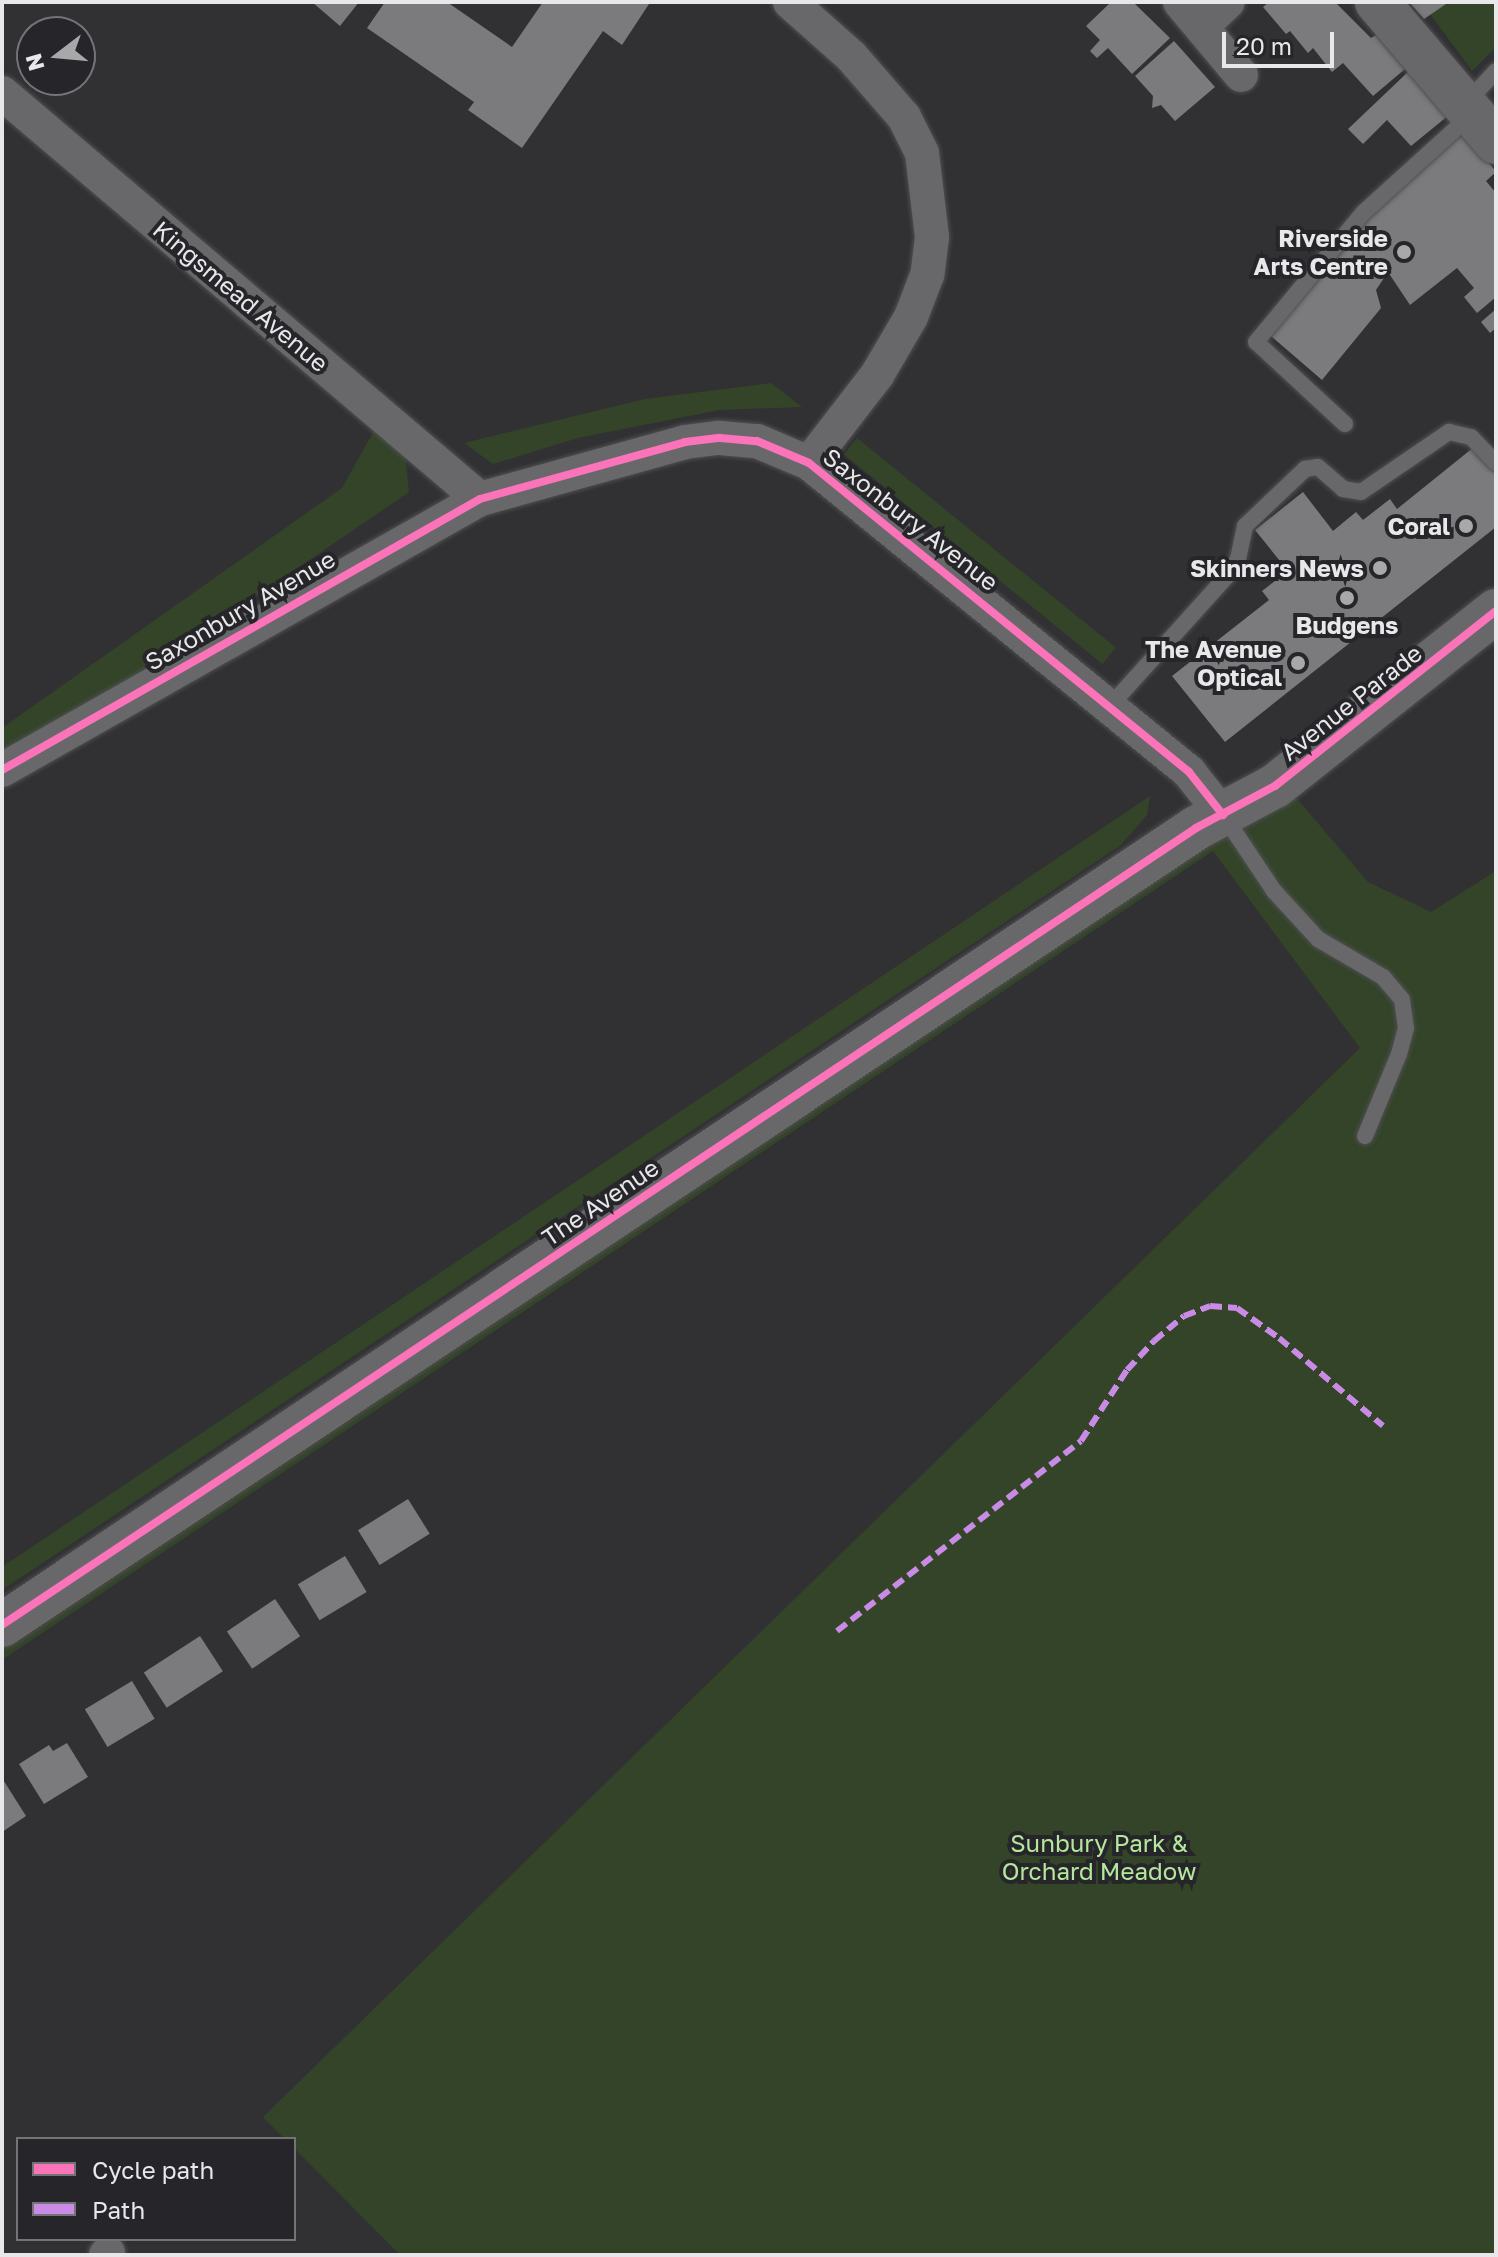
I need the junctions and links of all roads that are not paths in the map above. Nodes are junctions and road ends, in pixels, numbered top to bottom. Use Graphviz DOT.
graph roads {
  1 [pos="790,2"];
  2 [pos="1228,2"];
  3 [pos="1377,2"];
  4 [pos="1191,14"];
  5 [pos="1496,71"];
  6 [pos="1241,75"];
  7 [pos="2,93"];
  8 [pos="1478,119"];
  9 [pos="1345,424"];
  10 [pos="809,463"];
  11 [pos="1496,463"];
  12 [pos="480,499"];
  13 [pos="1496,611"];
  14 [pos="1110,706"];
  15 [pos="2,770"];
  16 [pos="1223,815"];
  17 [pos="1365,1136"];
  18 [pos="2,1625"];
  1 -- 10 [label="street"];
  2 -- 4 [label="street"];
  3 -- 8 [label="street"];
  4 -- 6 [label="street"];
  5 -- 8 [label="lane"];
  7 -- 12 [label="street, Kingsmead Avenue"];
  8 -- 9 [label="lane"];
  10 -- 12 [label="street, Saxonbury Avenue"];
  10 -- 14 [label="street, Saxonbury Avenue"];
  11 -- 14 [label="lane"];
  12 -- 15 [label="street, Saxonbury Avenue"];
  13 -- 16 [label="street, Avenue Parade"];
  14 -- 16 [label="street, Saxonbury Avenue"];
  16 -- 17 [label="lane"];
  16 -- 18 [label="street, The Avenue"];
}
